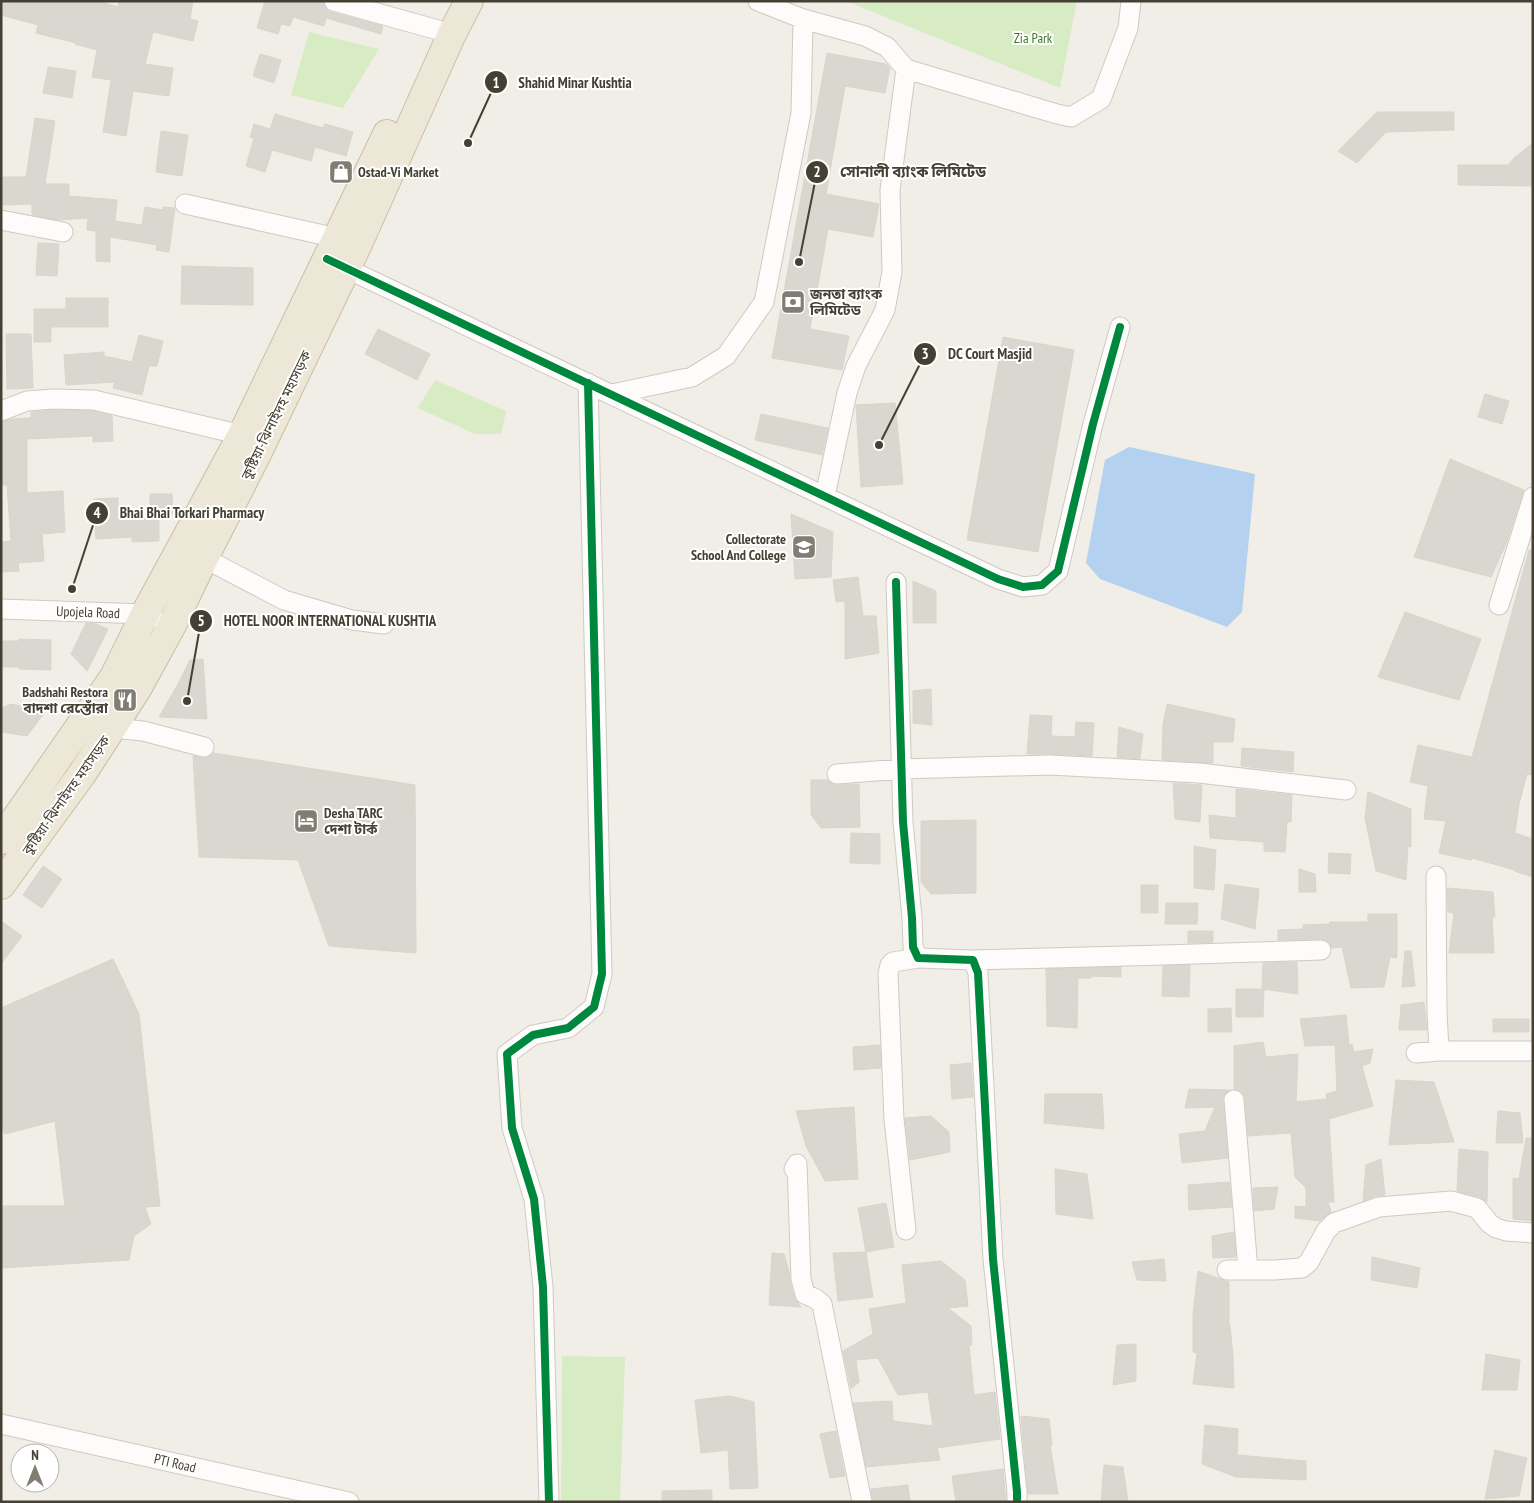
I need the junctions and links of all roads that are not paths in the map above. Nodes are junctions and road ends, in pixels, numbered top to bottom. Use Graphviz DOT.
graph roads {
  1 [pos="334,1"];
  2 [pos="452,1"];
  3 [pos="468,1"];
  4 [pos="758,1"];
  5 [pos="1130,1"];
  6 [pos="803,19"];
  7 [pos="438,30"];
  8 [pos="906,70"];
  9 [pos="185,204"];
  10 [pos="1,220"];
  11 [pos="63,232"];
  12 [pos="337,255"];
  13 [pos="1120,327"];
  14 [pos="588,383"];
  15 [pos="612,394"];
  16 [pos="1,411"];
  17 [pos="242,435"];
  18 [pos="824,496"];
  19 [pos="1533,497"];
  20 [pos="204,558"];
  21 [pos="896,582"];
  22 [pos="1499,606"];
  23 [pos="1,609"];
  24 [pos="145,614"];
  25 [pos="384,624"];
  26 [pos="172,625"];
  27 [pos="112,728"];
  28 [pos="204,747"];
  29 [pos="901,769"];
  30 [pos="836,774"];
  31 [pos="1346,790"];
  32 [pos="1,840"];
  33 [pos="1436,876"];
  34 [pos="1,885"];
  35 [pos="1321,950"];
  36 [pos="918,958"];
  37 [pos="973,960"];
  38 [pos="1439,1051"];
  39 [pos="1533,1051"];
  40 [pos="1416,1053"];
  41 [pos="1234,1100"];
  42 [pos="794,1169"];
  43 [pos="906,1230"];
  44 [pos="1533,1233"];
  45 [pos="1227,1270"];
  46 [pos="1248,1270"];
  47 [pos="1,1424"];
  48 [pos="327,1499"];
  49 [pos="349,1502"];
  50 [pos="548,1502"];
  51 [pos="862,1502"];
  52 [pos="1017,1502"];
  1 -- 7 [label="street"];
  2 -- 7 [label="highway, কুষ্টিয়া-ঝিনাইদহ মহাসড়ক"];
  3 -- 12 [label="highway, কুষ্টিয়া-ঝিনাইদহ মহাসড়ক"];
  4 -- 6 [label="street"];
  5 -- 8 [label="street"];
  6 -- 8 [label="street"];
  6 -- 15 [label="street"];
  7 -- 12 [label="highway, কুষ্টিয়া-ঝিনাইদহ মহাসড়ক"];
  8 -- 18 [label="street"];
  9 -- 12 [label="street"];
  10 -- 11 [label="street"];
  12 -- 14 [label="street"];
  12 -- 17 [label="highway, কুষ্টিয়া-ঝিনাইদহ মহাসড়ক"];
  12 -- 20 [label="highway, কুষ্টিয়া-ঝিনাইদহ মহাসড়ক"];
  13 -- 18 [label="street"];
  14 -- 15 [label="street"];
  14 -- 50 [label="street"];
  15 -- 18 [label="street"];
  16 -- 17 [label="street"];
  17 -- 24 [label="highway, কুষ্টিয়া-ঝিনাইদহ মহাসড়ক"];
  19 -- 22 [label="street"];
  20 -- 25 [label="street"];
  20 -- 26 [label="highway, কুষ্টিয়া-ঝিনাইদহ মহাসড়ক"];
  21 -- 29 [label="street"];
  23 -- 24 [label="street, Upojela Road"];
  24 -- 26 [label="street, Upojela Road"];
  24 -- 32 [label="highway, কুষ্টিয়া-ঝিনাইদহ মহাসড়ক"];
  26 -- 27 [label="highway, কুষ্টিয়া-ঝিনাইদহ মহাসড়ক"];
  27 -- 28 [label="street"];
  27 -- 34 [label="highway, কুষ্টিয়া-ঝিনাইদহ মহাসড়ক"];
  29 -- 30 [label="street"];
  29 -- 31 [label="street"];
  29 -- 36 [label="street"];
  33 -- 38 [label="street"];
  35 -- 37 [label="street"];
  36 -- 37 [label="street"];
  36 -- 43 [label="street"];
  37 -- 52 [label="street"];
  38 -- 39 [label="street"];
  38 -- 40 [label="street"];
  41 -- 46 [label="street"];
  42 -- 51 [label="street"];
  44 -- 46 [label="street"];
  45 -- 46 [label="street"];
  47 -- 48 [label="street, PTI Road"];
  48 -- 49 [label="street, PTI Road"];
}
